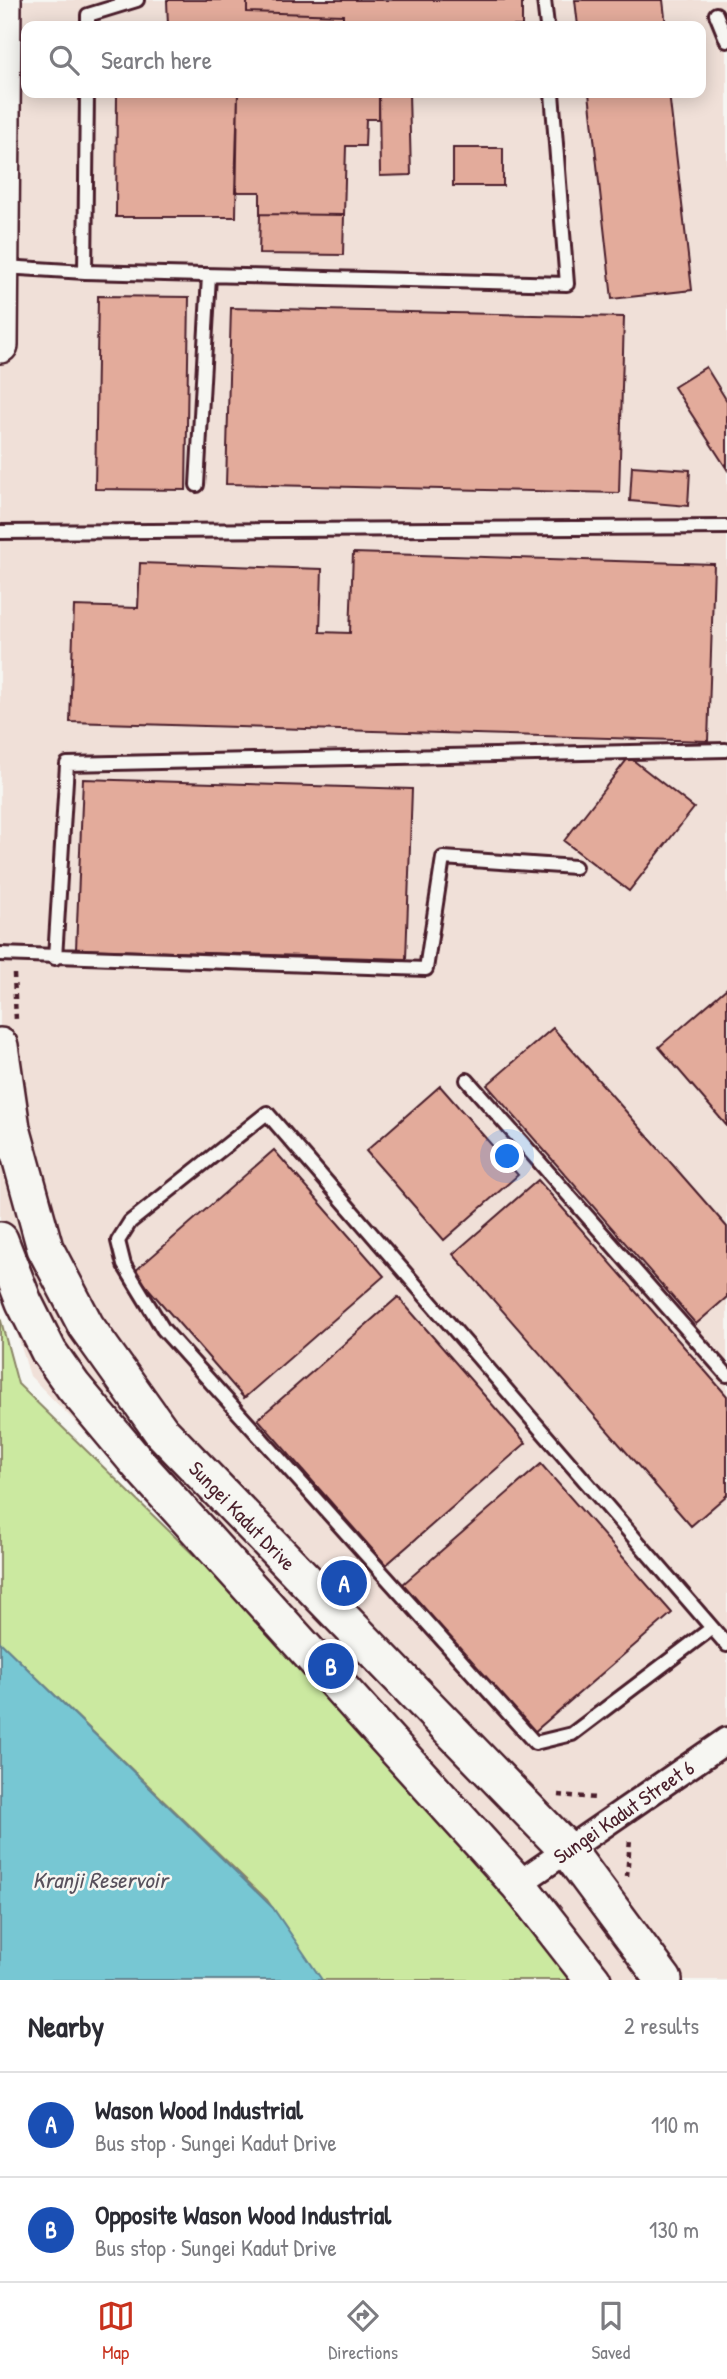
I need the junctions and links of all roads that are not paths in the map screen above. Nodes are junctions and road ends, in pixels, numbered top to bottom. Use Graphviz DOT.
graph roads {
  1 [pos="4,0"];
  2 [pos="137,0"];
  3 [pos="544,0"];
  4 [pos="716,14"];
  5 [pos="88,21"];
  6 [pos="546,21"];
  7 [pos="727,41"];
  8 [pos="87,98"];
  9 [pos="552,98"];
  10 [pos="1,267"];
  11 [pos="85,272"];
  12 [pos="209,276"];
  13 [pos="0,345"];
  14 [pos="197,485"];
  15 [pos="727,527"];
  16 [pos="0,533"];
  17 [pos="726,750"];
  18 [pos="575,867"];
  19 [pos="0,954"];
  20 [pos="55,958"];
  21 [pos="0,1046"];
  22 [pos="467,1080"];
  23 [pos="0,1240"];
  24 [pos="727,1375"];
  25 [pos="712,1628"];
  26 [pos="727,1645"];
  27 [pos="727,1740"];
  28 [pos="569,1852"];
  29 [pos="518,1884"];
  30 [pos="593,1980"];
  31 [pos="664,1980"];
  1 -- 10 [label="main road"];
  2 -- 5 [label="lane"];
  3 -- 6 [label="lane"];
  4 -- 7 [label="lane"];
  8 -- 11 [label="lane"];
  9 -- 12 [label="lane"];
  10 -- 11 [label="lane"];
  10 -- 13 [label="main road"];
  11 -- 12 [label="lane"];
  12 -- 14 [label="lane"];
  15 -- 16 [label="lane"];
  17 -- 20 [label="lane"];
  18 -- 20 [label="lane"];
  19 -- 20 [label="lane"];
  21 -- 28 [label="main road, Sungei Kadut Drive"];
  22 -- 24 [label="lane"];
  23 -- 29 [label="main road, Sungei Kadut Drive"];
  25 -- 25 [label="lane"];
  25 -- 26 [label="lane"];
  27 -- 28 [label="street, Sungei Kadut Street 6"];
  28 -- 29 [label="street, Sungei Kadut Street 6"];
  28 -- 31 [label="main road, Sungei Kadut Drive"];
  29 -- 30 [label="main road, Sungei Kadut Drive"];
}
